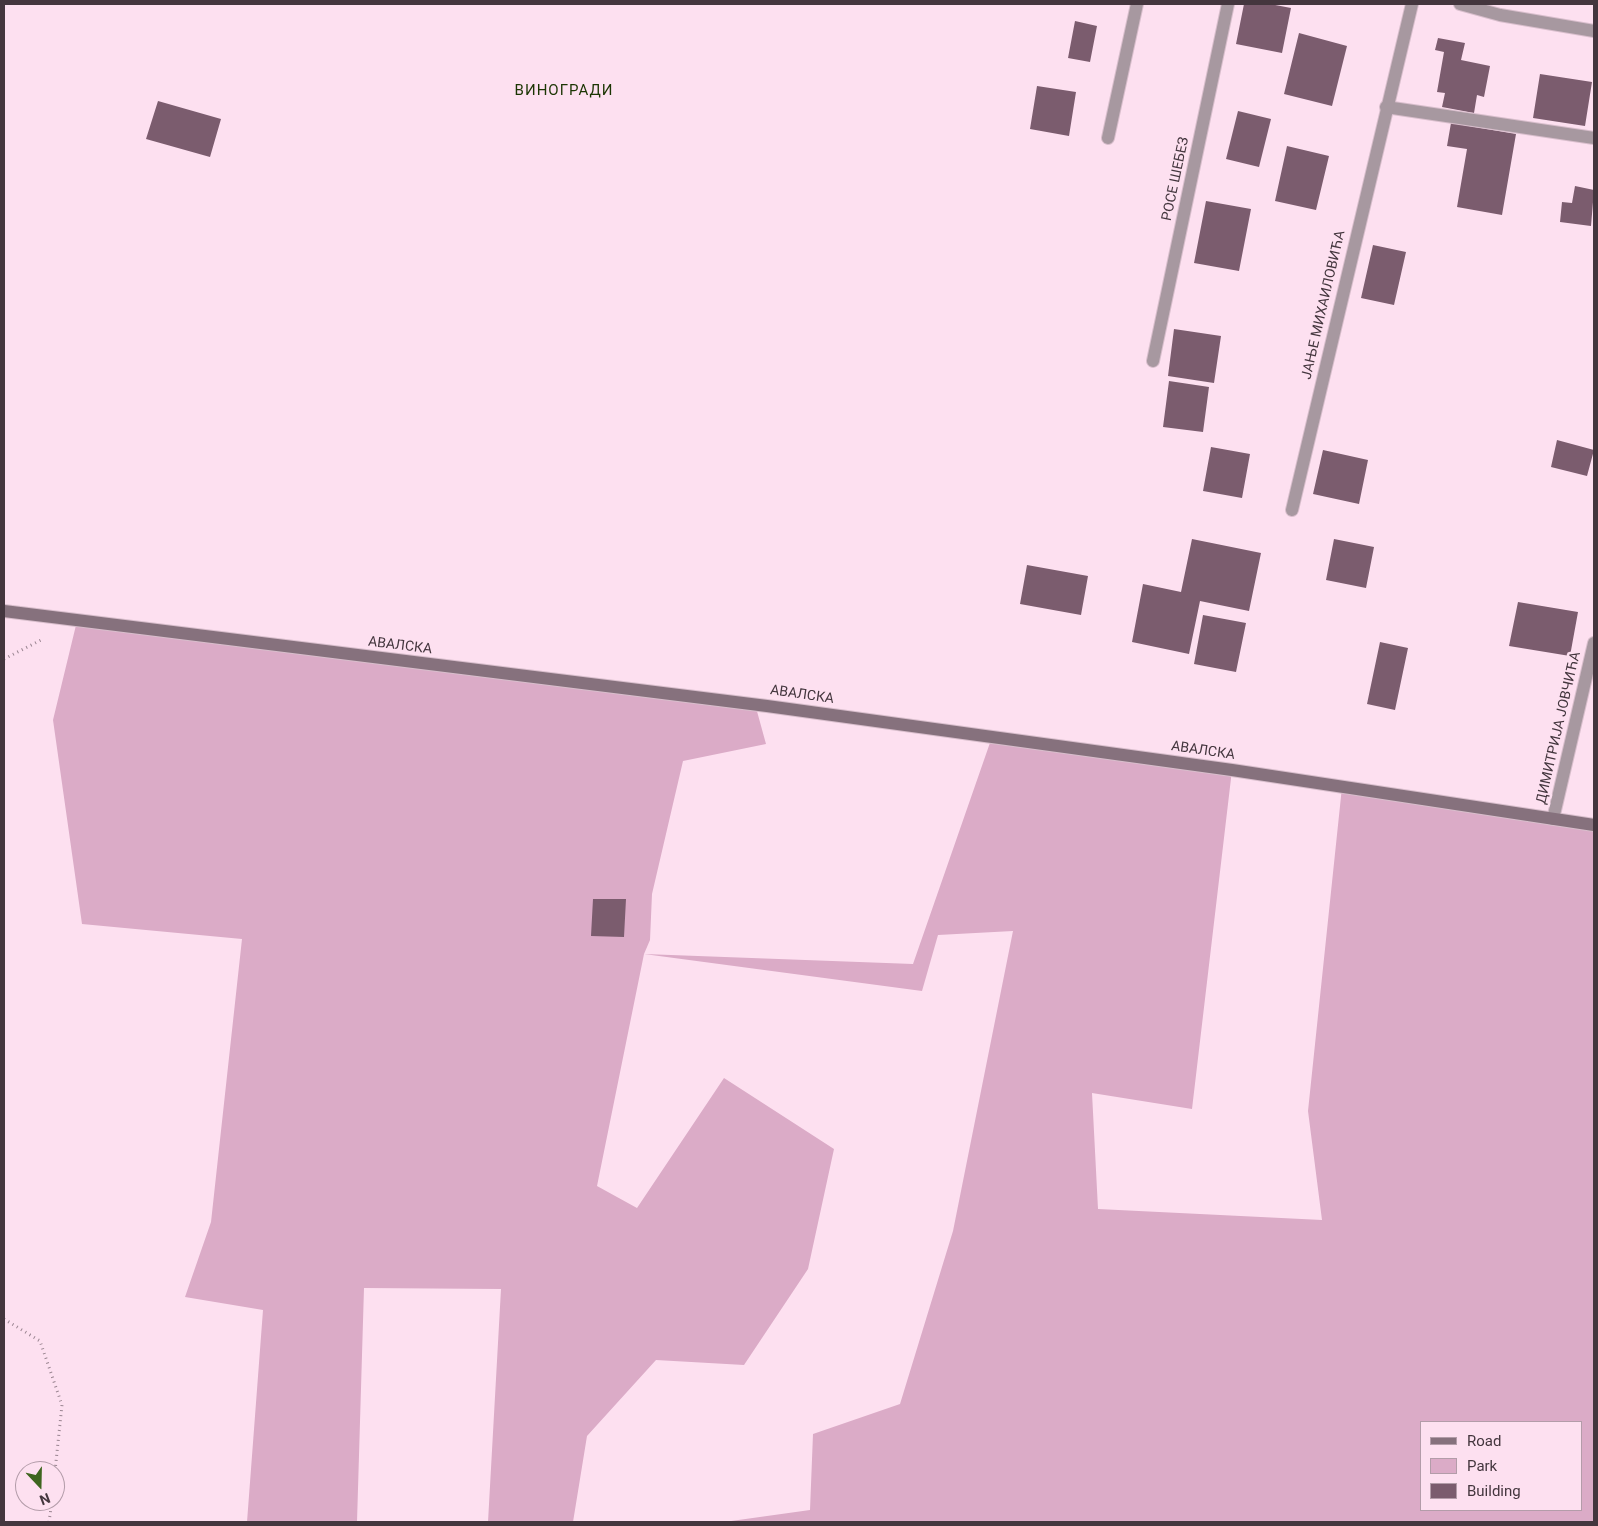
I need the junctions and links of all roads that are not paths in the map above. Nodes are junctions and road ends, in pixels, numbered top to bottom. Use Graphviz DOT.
graph roads {
  1 [pos="1137,4"];
  2 [pos="1228,4"];
  3 [pos="1412,4"];
  4 [pos="1460,4"];
  5 [pos="1594,31"];
  6 [pos="1386,107"];
  7 [pos="1108,138"];
  8 [pos="1594,138"];
  9 [pos="1153,361"];
  10 [pos="1292,510"];
  11 [pos="4,611"];
  12 [pos="1594,643"];
  13 [pos="1553,820"];
  14 [pos="1594,825"];
  1 -- 7 [label="street"];
  2 -- 9 [label="street, РОСЕ ШЕБЕЗ"];
  3 -- 6 [label="street, ЈАЊЕ МИХАИЛОВИЋА"];
  4 -- 5 [label="street"];
  6 -- 8 [label="street"];
  6 -- 10 [label="street, ЈАЊЕ МИХАИЛОВИЋА"];
  11 -- 13 [label="main road, АВАЛСКА"];
  12 -- 13 [label="street, ДИМИТРИЈА ЈОВЧИЋА"];
  13 -- 14 [label="main road, АВАЛСКА"];
}
